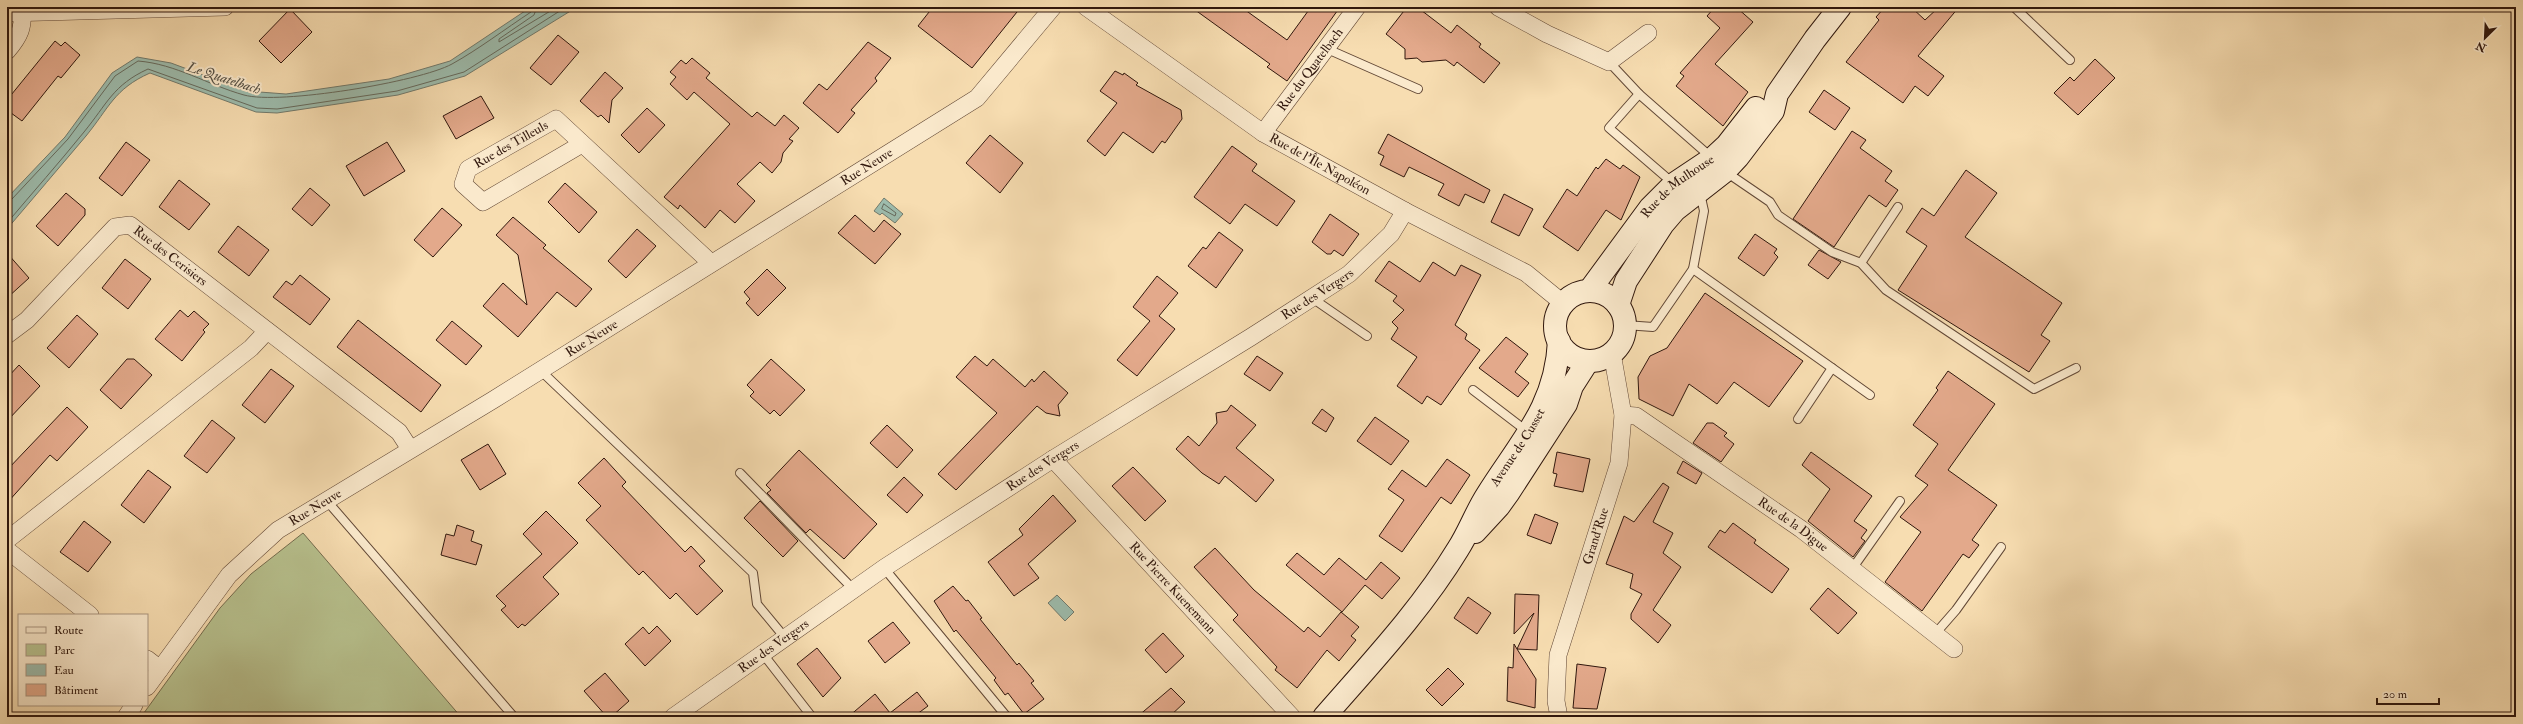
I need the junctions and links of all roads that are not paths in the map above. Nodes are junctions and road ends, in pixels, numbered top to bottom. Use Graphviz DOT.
graph roads {
  1 [pos="225,7"];
  2 [pos="1053,7"];
  3 [pos="1086,7"];
  4 [pos="1357,7"];
  5 [pos="1498,7"];
  6 [pos="1840,7"];
  7 [pos="2014,7"];
  8 [pos="17,11"];
  9 [pos="1648,33"];
  10 [pos="1326,48"];
  11 [pos="7,51"];
  12 [pos="2070,60"];
  13 [pos="1608,62"];
  14 [pos="1418,89"];
  15 [pos="1639,94"];
  16 [pos="1263,133"];
  17 [pos="582,144"];
  18 [pos="1719,165"];
  19 [pos="1674,184"];
  20 [pos="1699,190"];
  21 [pos="1898,207"];
  22 [pos="1405,211"];
  23 [pos="711,263"];
  24 [pos="1861,263"];
  25 [pos="1693,269"];
  26 [pos="1589,291"];
  27 [pos="1312,298"];
  28 [pos="1564,304"];
  29 [pos="1618,305"];
  30 [pos="1625,325"];
  31 [pos="267,331"];
  32 [pos="7,335"];
  33 [pos="1367,336"];
  34 [pos="1559,341"];
  35 [pos="1612,353"];
  36 [pos="1588,360"];
  37 [pos="1832,368"];
  38 [pos="2076,368"];
  39 [pos="540,370"];
  40 [pos="1473,390"];
  41 [pos="1870,395"];
  42 [pos="1623,415"];
  43 [pos="1798,419"];
  44 [pos="1535,437"];
  45 [pos="410,449"];
  46 [pos="1053,459"];
  47 [pos="740,473"];
  48 [pos="327,501"];
  49 [pos="1900,501"];
  50 [pos="7,540"];
  51 [pos="2001,547"];
  52 [pos="7,550"];
  53 [pos="884,568"];
  54 [pos="1852,569"];
  55 [pos="855,590"];
  56 [pos="89,614"];
  57 [pos="1935,634"];
  58 [pos="786,639"];
  59 [pos="1954,649"];
  60 [pos="763,654"];
  61 [pos="153,664"];
  62 [pos="148,683"];
  63 [pos="133,706"];
  64 [pos="126,717"];
  65 [pos="514,717"];
  66 [pos="673,717"];
  67 [pos="812,717"];
  68 [pos="1007,717"];
  69 [pos="1292,717"];
  70 [pos="1324,717"];
  71 [pos="1559,717"];
  1 -- 8 [label="street"];
  2 -- 23 [label="street, Rue Neuve"];
  3 -- 16 [label="street, Rue de l'Île Napoléon"];
  4 -- 10 [label="street, Rue du Quatelbach"];
  5 -- 13 [label="street"];
  6 -- 18 [label="main road, Rue de Mulhouse"];
  7 -- 12 [label="lane"];
  8 -- 11 [label="street"];
  9 -- 13 [label="street"];
  10 -- 14 [label="lane"];
  10 -- 16 [label="street, Rue du Quatelbach"];
  13 -- 15 [label="lane"];
  15 -- 18 [label="lane"];
  15 -- 19 [label="lane"];
  16 -- 22 [label="street, Rue de l'Île Napoléon"];
  17 -- 17 [label="street, Rue des Tilleuls"];
  17 -- 23 [label="street, Rue des Tilleuls"];
  18 -- 19 [label="main road, Rue de Mulhouse"];
  18 -- 20 [label="main road, Rue de Mulhouse"];
  18 -- 24 [label="lane"];
  19 -- 26 [label="main road, Rue de Mulhouse"];
  20 -- 25 [label="lane"];
  20 -- 29 [label="main road, Rue de Mulhouse"];
  21 -- 24 [label="lane"];
  22 -- 27 [label="street, Rue des Vergers"];
  22 -- 28 [label="street, Rue de l'Île Napoléon"];
  23 -- 39 [label="street, Rue Neuve"];
  24 -- 38 [label="lane"];
  25 -- 30 [label="lane"];
  25 -- 37 [label="lane"];
  26 -- 28 [label="main road"];
  26 -- 29 [label="main road"];
  27 -- 33 [label="lane"];
  27 -- 46 [label="street, Rue des Vergers"];
  28 -- 34 [label="main road"];
  29 -- 30 [label="main road"];
  30 -- 35 [label="main road"];
  31 -- 32 [label="street, Rue des Cerisiers"];
  31 -- 45 [label="street, Rue des Cerisiers"];
  31 -- 50 [label="street"];
  34 -- 36 [label="main road"];
  34 -- 44 [label="main road, Avenue de Cusset"];
  35 -- 36 [label="main road"];
  35 -- 42 [label="street, Grand'Rue"];
  36 -- 44 [label="main road, Avenue de Cusset"];
  37 -- 41 [label="lane"];
  37 -- 43 [label="lane"];
  39 -- 45 [label="street, Rue Neuve"];
  39 -- 58 [label="lane"];
  40 -- 44 [label="lane"];
  42 -- 54 [label="street, Rue de la Digue"];
  42 -- 71 [label="street, Grand'Rue"];
  44 -- 70 [label="main road, Avenue de Cusset"];
  45 -- 48 [label="street, Rue Neuve"];
  46 -- 53 [label="street, Rue des Vergers"];
  46 -- 69 [label="street, Rue Pierre Kuenemann"];
  47 -- 55 [label="lane"];
  48 -- 61 [label="street, Rue Neuve"];
  48 -- 65 [label="lane"];
  49 -- 54 [label="lane"];
  51 -- 57 [label="lane"];
  52 -- 56 [label="street"];
  53 -- 55 [label="street, Rue des Vergers"];
  53 -- 68 [label="lane"];
  54 -- 57 [label="street, Rue de la Digue"];
  55 -- 58 [label="street, Rue des Vergers"];
  57 -- 59 [label="street, Rue de la Digue"];
  58 -- 60 [label="street, Rue des Vergers"];
  60 -- 66 [label="street, Rue des Vergers"];
  60 -- 67 [label="lane"];
  61 -- 62 [label="street, Rue Neuve"];
  63 -- 64 [label="street"];
}
